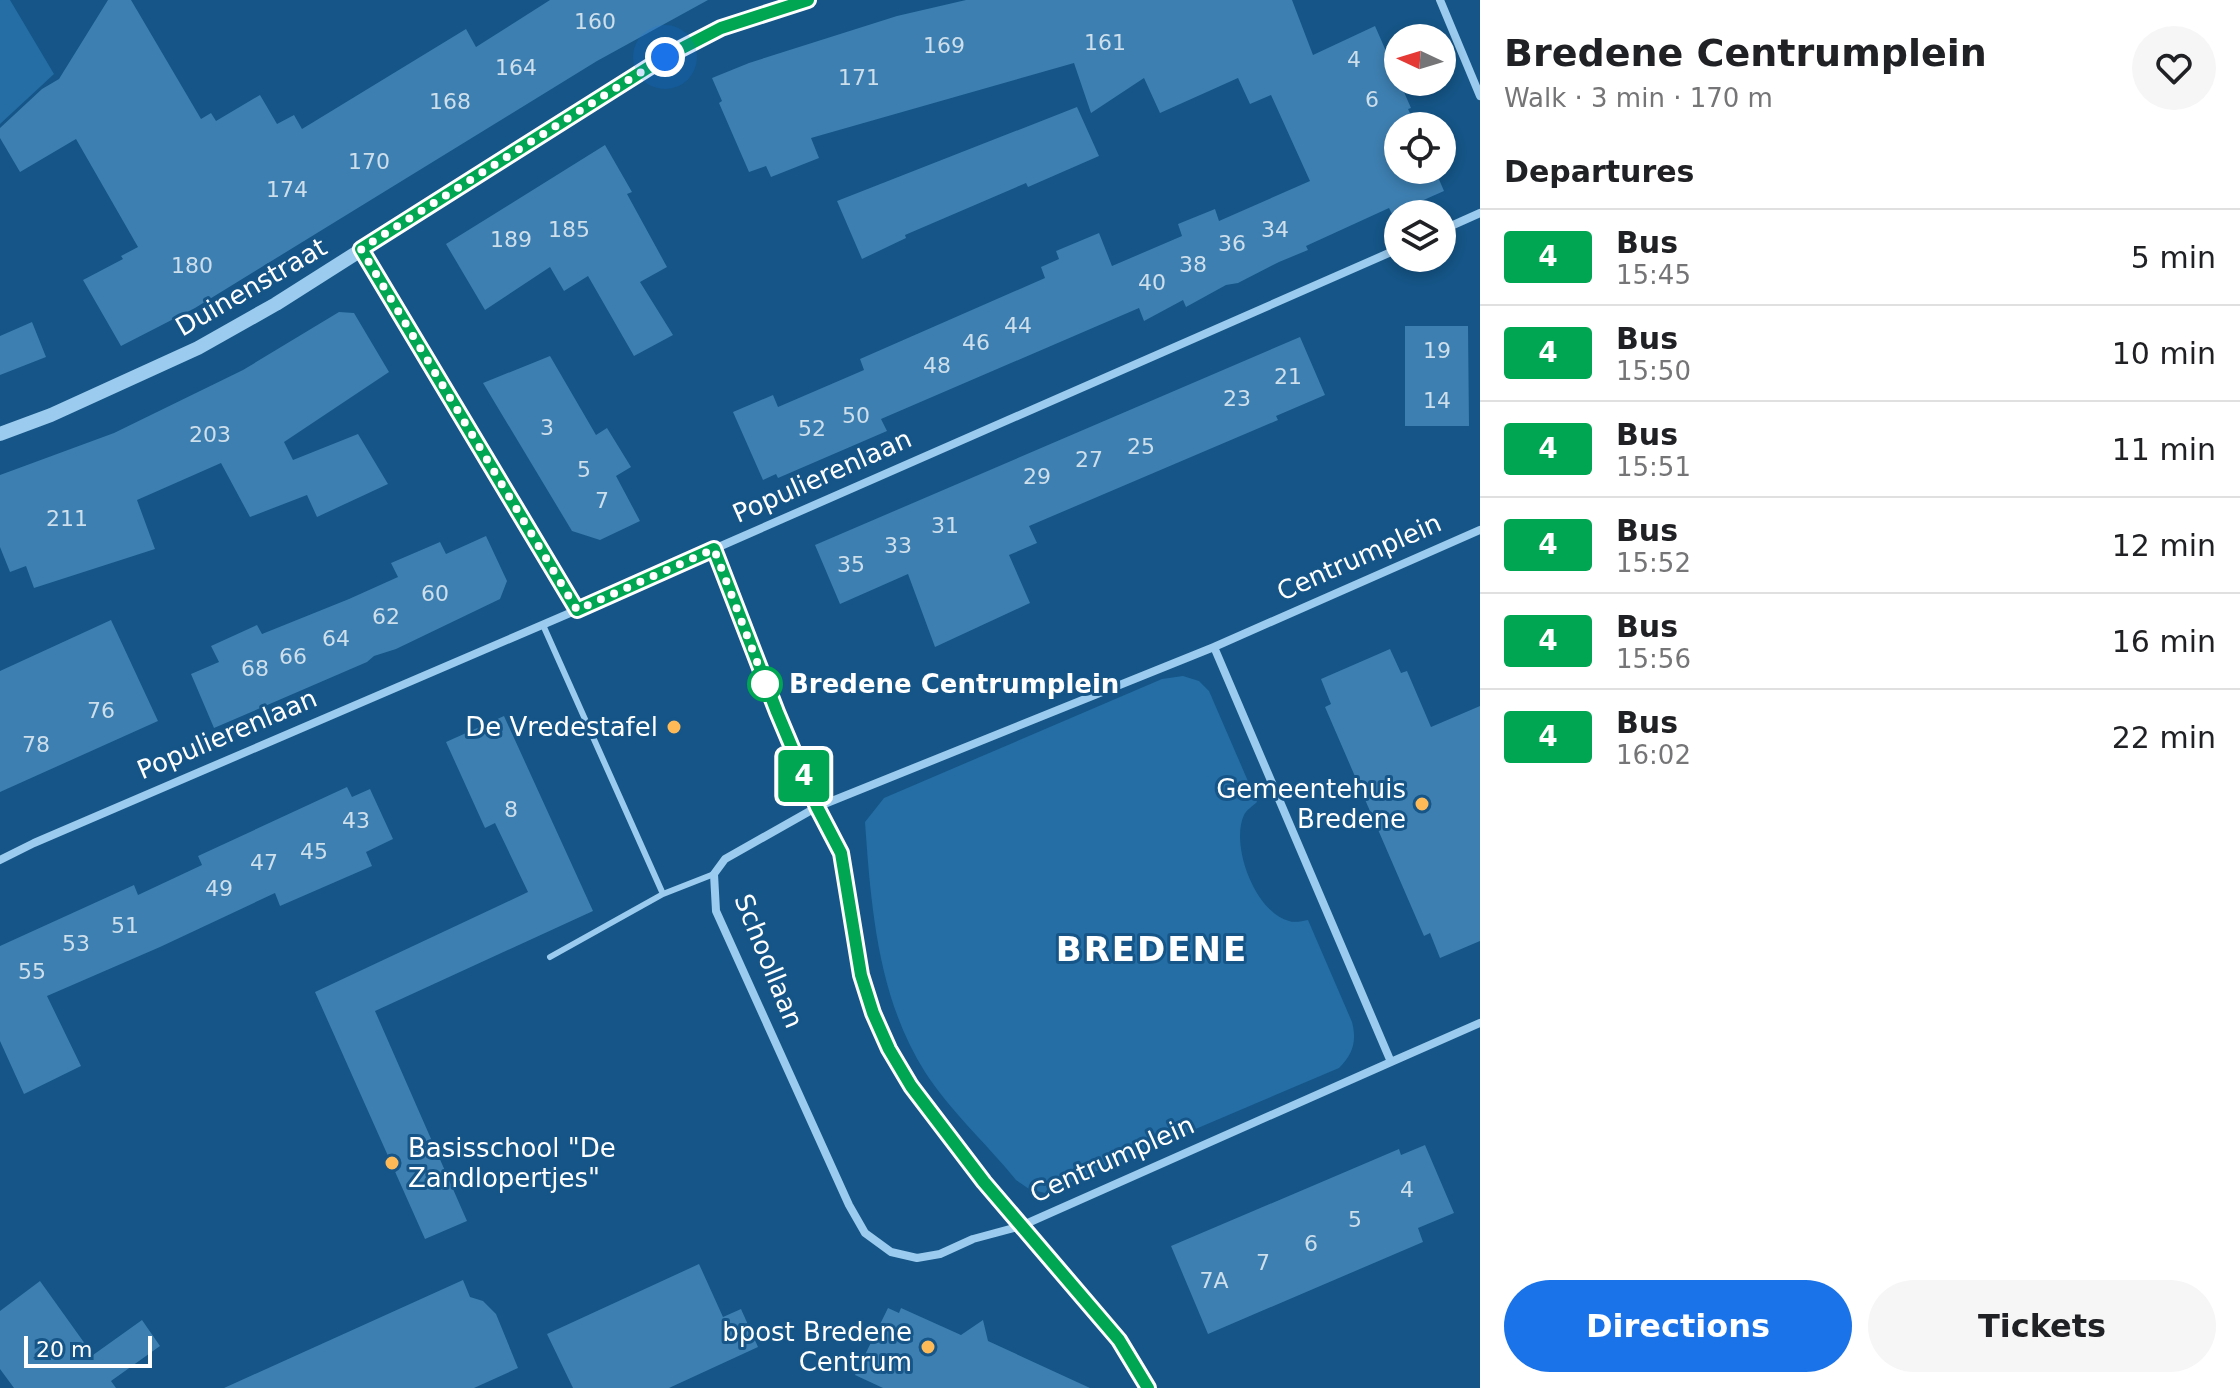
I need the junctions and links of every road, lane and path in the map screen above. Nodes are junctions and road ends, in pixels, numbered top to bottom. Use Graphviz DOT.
graph roads {
  1 [pos="808,0"];
  2 [pos="1440,0"];
  3 [pos="1480,96"];
  4 [pos="1480,213"];
  5 [pos="1456,224"];
  6 [pos="361,249"];
  7 [pos="1384,255"];
  8 [pos="0,434"];
  9 [pos="1480,530"];
  10 [pos="714,549"];
  11 [pos="577,610"];
  12 [pos="543,625"];
  13 [pos="1214,647"];
  14 [pos="817,807"];
  15 [pos="0,860"];
  16 [pos="714,874"];
  17 [pos="663,894"];
  18 [pos="550,957"];
  19 [pos="1480,1023"];
  20 [pos="1391,1062"];
  21 [pos="1021,1226"];
  22 [pos="1147,1388"];
  1 -- 6 [label="street, Duinenstraat"];
  2 -- 3 [label="street"];
  4 -- 5 [label="street"];
  6 -- 8 [label="street, Duinenstraat"];
  6 -- 11 [label="street"];
  7 -- 10 [label="street, Populierenlaan"];
  9 -- 13 [label="street, Centrumplein"];
  10 -- 11 [label="street, Populierenlaan"];
  10 -- 14 [label="street"];
  11 -- 12 [label="street, Populierenlaan"];
  12 -- 15 [label="street, Populierenlaan"];
  12 -- 17 [label="lane"];
  13 -- 14 [label="street, Centrumplein"];
  13 -- 20 [label="street"];
  14 -- 16 [label="street, Schoollaan"];
  14 -- 21 [label="street, Centrumplein"];
  16 -- 17 [label="lane"];
  16 -- 21 [label="street, Schoollaan"];
  17 -- 18 [label="lane"];
  19 -- 20 [label="street, Centrumplein"];
  20 -- 21 [label="street, Centrumplein"];
  21 -- 22 [label="street"];
}
